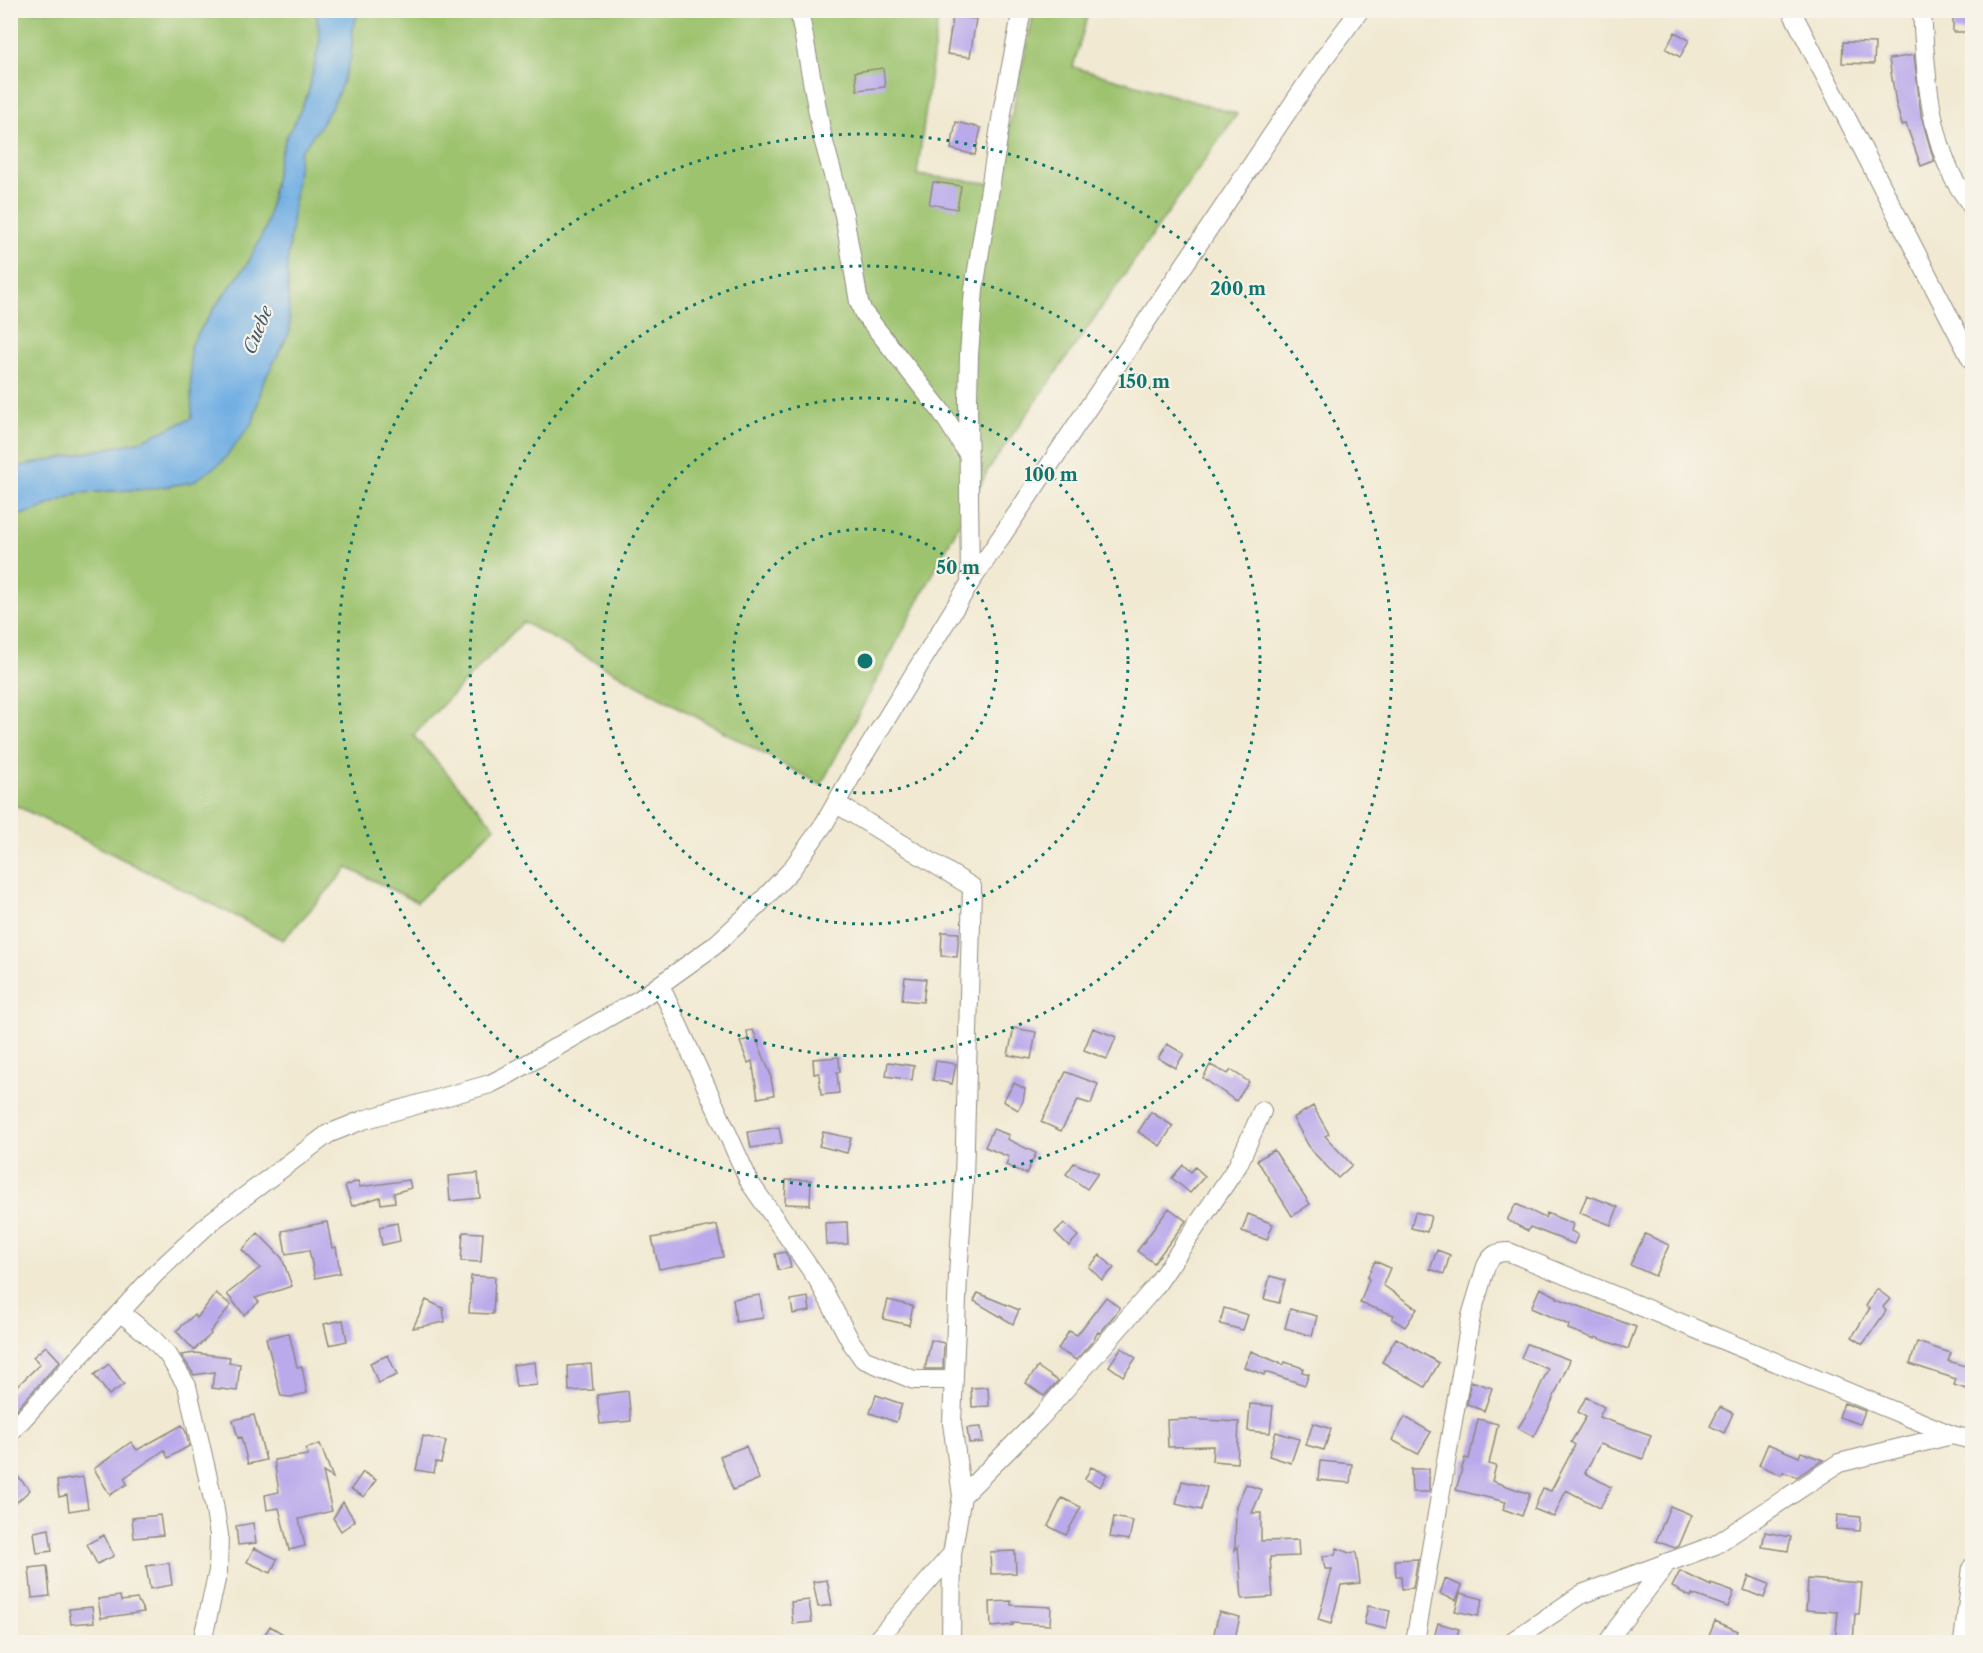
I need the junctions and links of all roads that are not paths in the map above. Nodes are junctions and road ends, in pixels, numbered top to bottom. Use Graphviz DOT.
graph roads {
  1 [pos="799,10"];
  2 [pos="1022,10"];
  3 [pos="1360,10"];
  4 [pos="1791,10"];
  5 [pos="1922,10"];
  6 [pos="1972,207"];
  7 [pos="1972,361"];
  8 [pos="968,454"];
  9 [pos="970,583"];
  10 [pos="837,804"];
  11 [pos="660,985"];
  12 [pos="1262,1111"];
  13 [pos="120,1312"];
  14 [pos="954,1380"];
  15 [pos="10,1433"];
  16 [pos="1952,1435"];
  17 [pos="1972,1440"];
  18 [pos="962,1496"];
  19 [pos="952,1554"];
  20 [pos="1669,1561"];
  21 [pos="1972,1567"];
  22 [pos="202,1642"];
  23 [pos="875,1642"];
  24 [pos="951,1642"];
  25 [pos="1415,1642"];
  26 [pos="1511,1642"];
  27 [pos="1608,1642"];
  28 [pos="1963,1642"];
  1 -- 8 [label="street"];
  2 -- 8 [label="street"];
  3 -- 9 [label="street"];
  4 -- 7 [label="street"];
  5 -- 6 [label="street"];
  8 -- 9 [label="street"];
  9 -- 10 [label="street"];
  10 -- 11 [label="street"];
  10 -- 14 [label="street"];
  11 -- 13 [label="street"];
  11 -- 14 [label="street"];
  12 -- 18 [label="street"];
  13 -- 15 [label="street"];
  13 -- 22 [label="street"];
  14 -- 18 [label="street"];
  16 -- 17 [label="street"];
  16 -- 20 [label="street"];
  16 -- 25 [label="street"];
  18 -- 19 [label="street"];
  19 -- 23 [label="street"];
  19 -- 24 [label="street"];
  20 -- 26 [label="street"];
  20 -- 27 [label="street"];
  21 -- 28 [label="street"];
}
